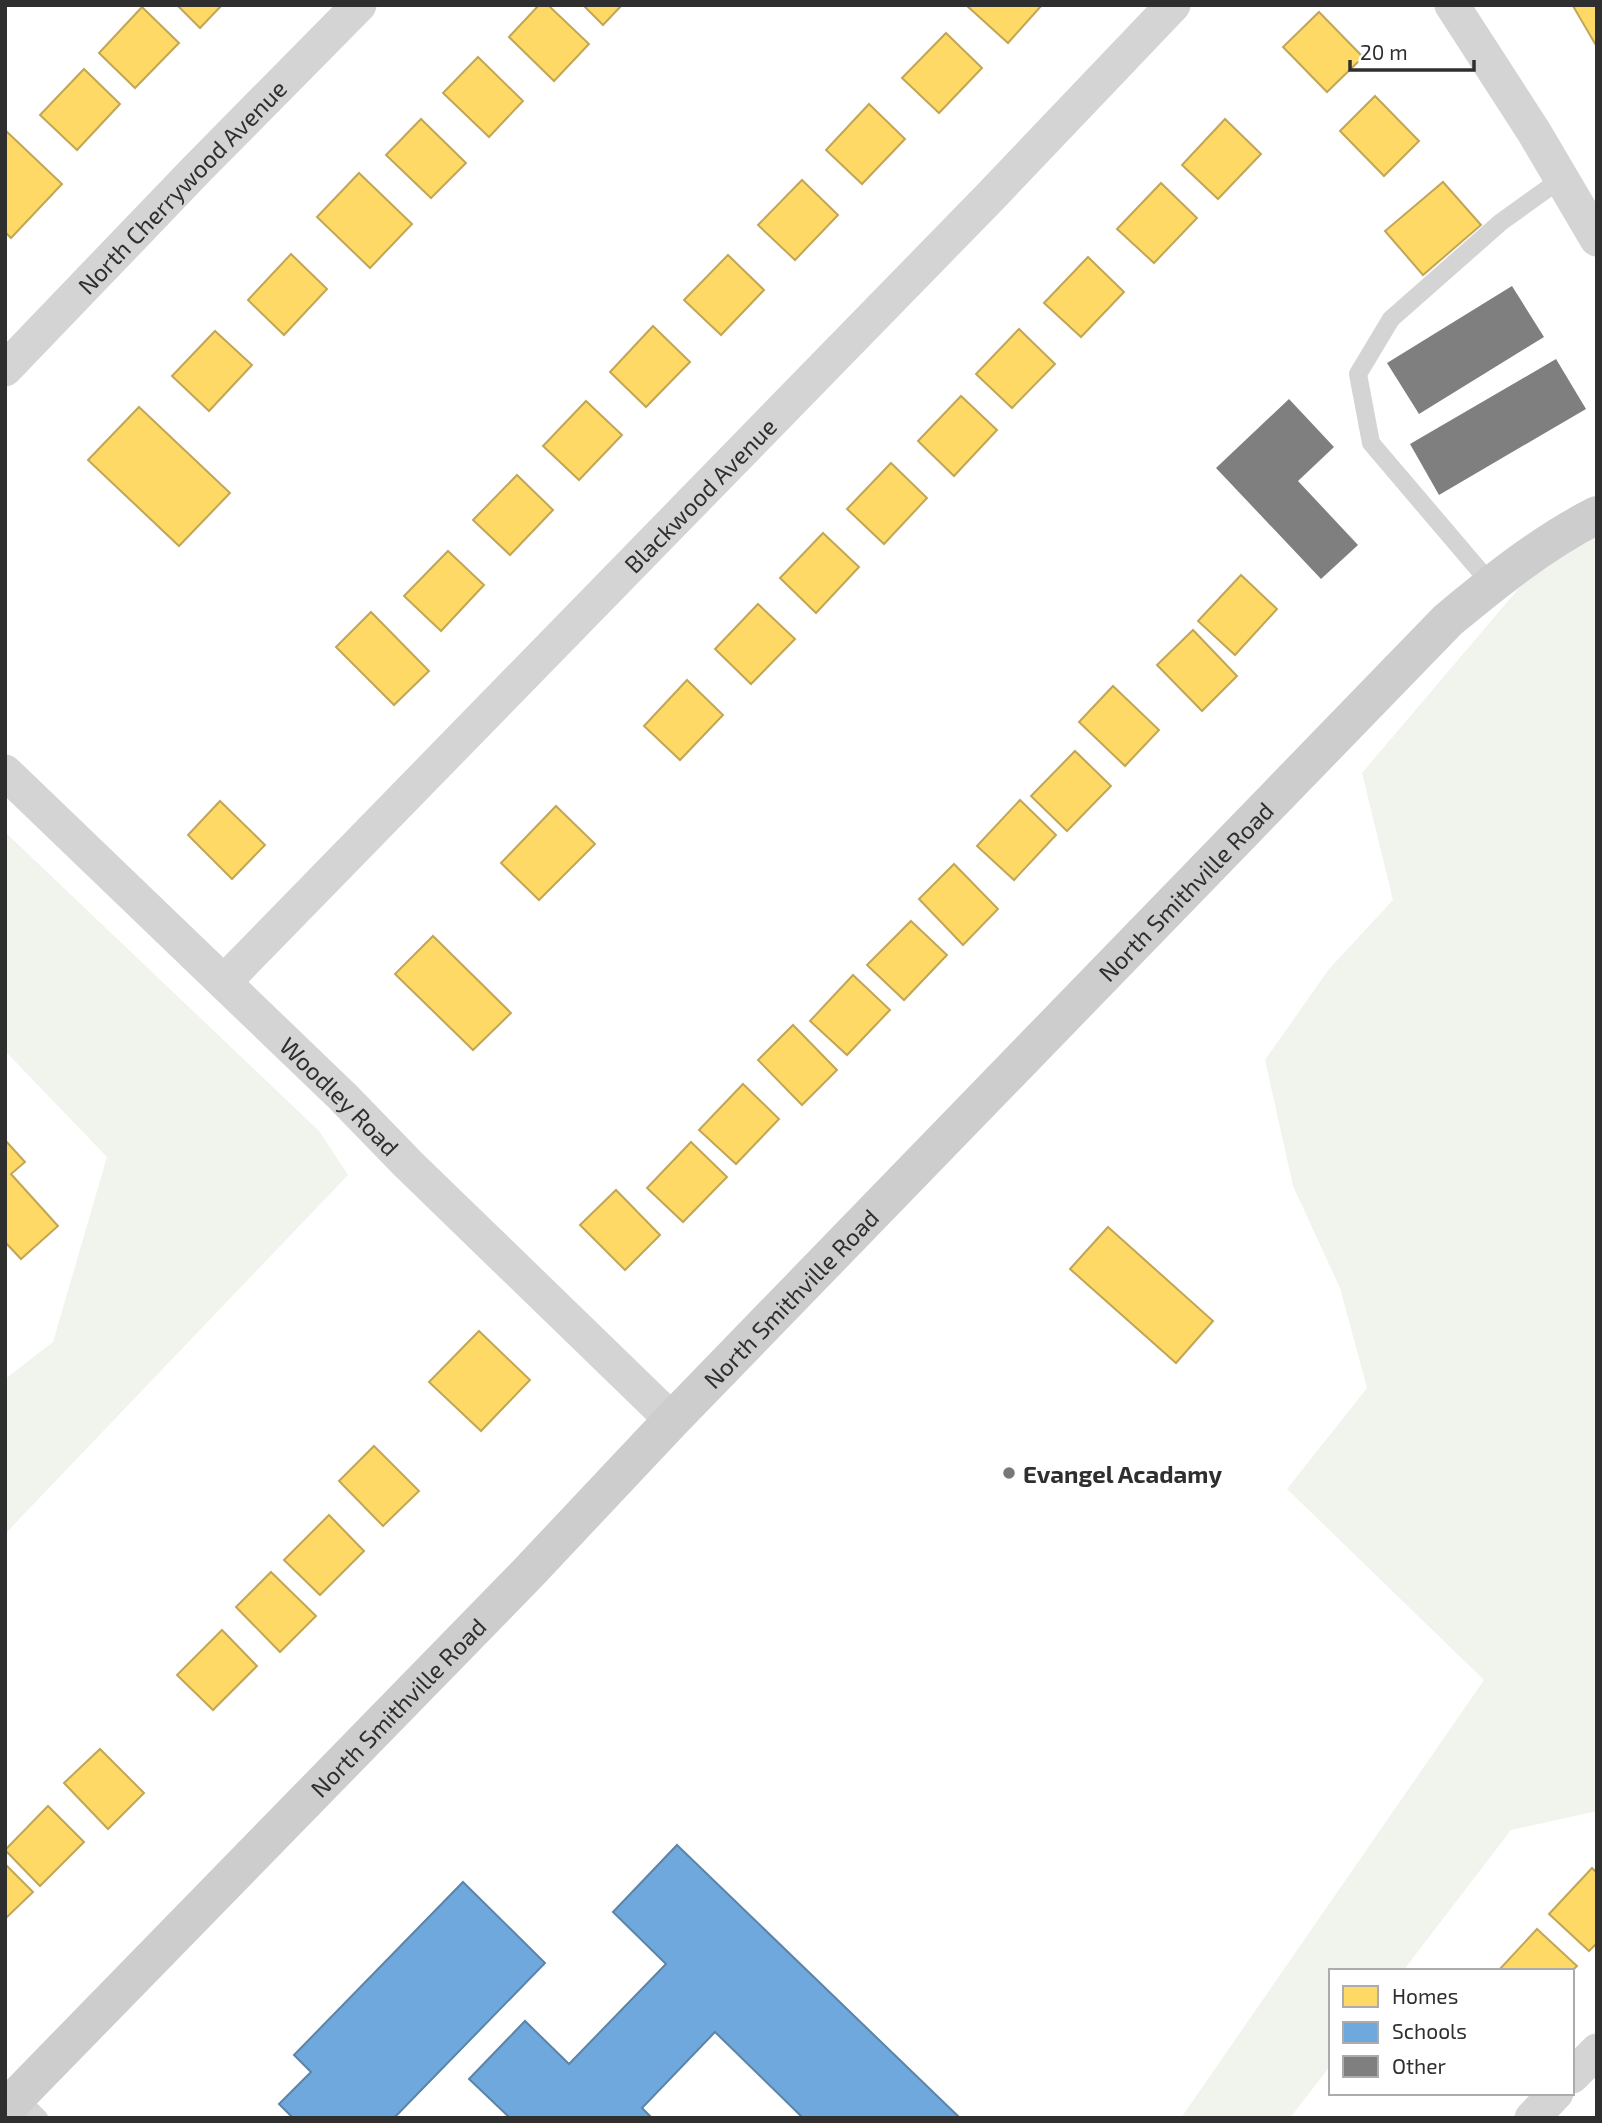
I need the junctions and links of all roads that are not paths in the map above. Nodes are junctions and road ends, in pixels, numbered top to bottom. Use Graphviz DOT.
graph roads {
  1 [pos="359,5"];
  2 [pos="1173,5"];
  3 [pos="1452,5"];
  4 [pos="1561,179"];
  5 [pos="1597,239"];
  6 [pos="5,369"];
  7 [pos="1597,515"];
  8 [pos="1491,584"];
  9 [pos="5,772"];
  10 [pos="224,982"];
  11 [pos="672,1420"];
  12 [pos="1597,2051"];
  13 [pos="1574,2074"];
  14 [pos="1554,2095"];
  15 [pos="21,2108"];
  16 [pos="1532,2118"];
  1 -- 6 [label="street, North Cherrywood Avenue"];
  2 -- 10 [label="street, Blackwood Avenue"];
  3 -- 4 [label="street"];
  4 -- 5 [label="street"];
  4 -- 8 [label="lane"];
  7 -- 8 [label="main road, North Smithville Road"];
  8 -- 11 [label="main road, North Smithville Road"];
  9 -- 10 [label="street, Woodley Road"];
  10 -- 11 [label="street, Woodley Road"];
  11 -- 15 [label="main road, North Smithville Road"];
  12 -- 13 [label="street"];
  14 -- 16 [label="street"];
}
